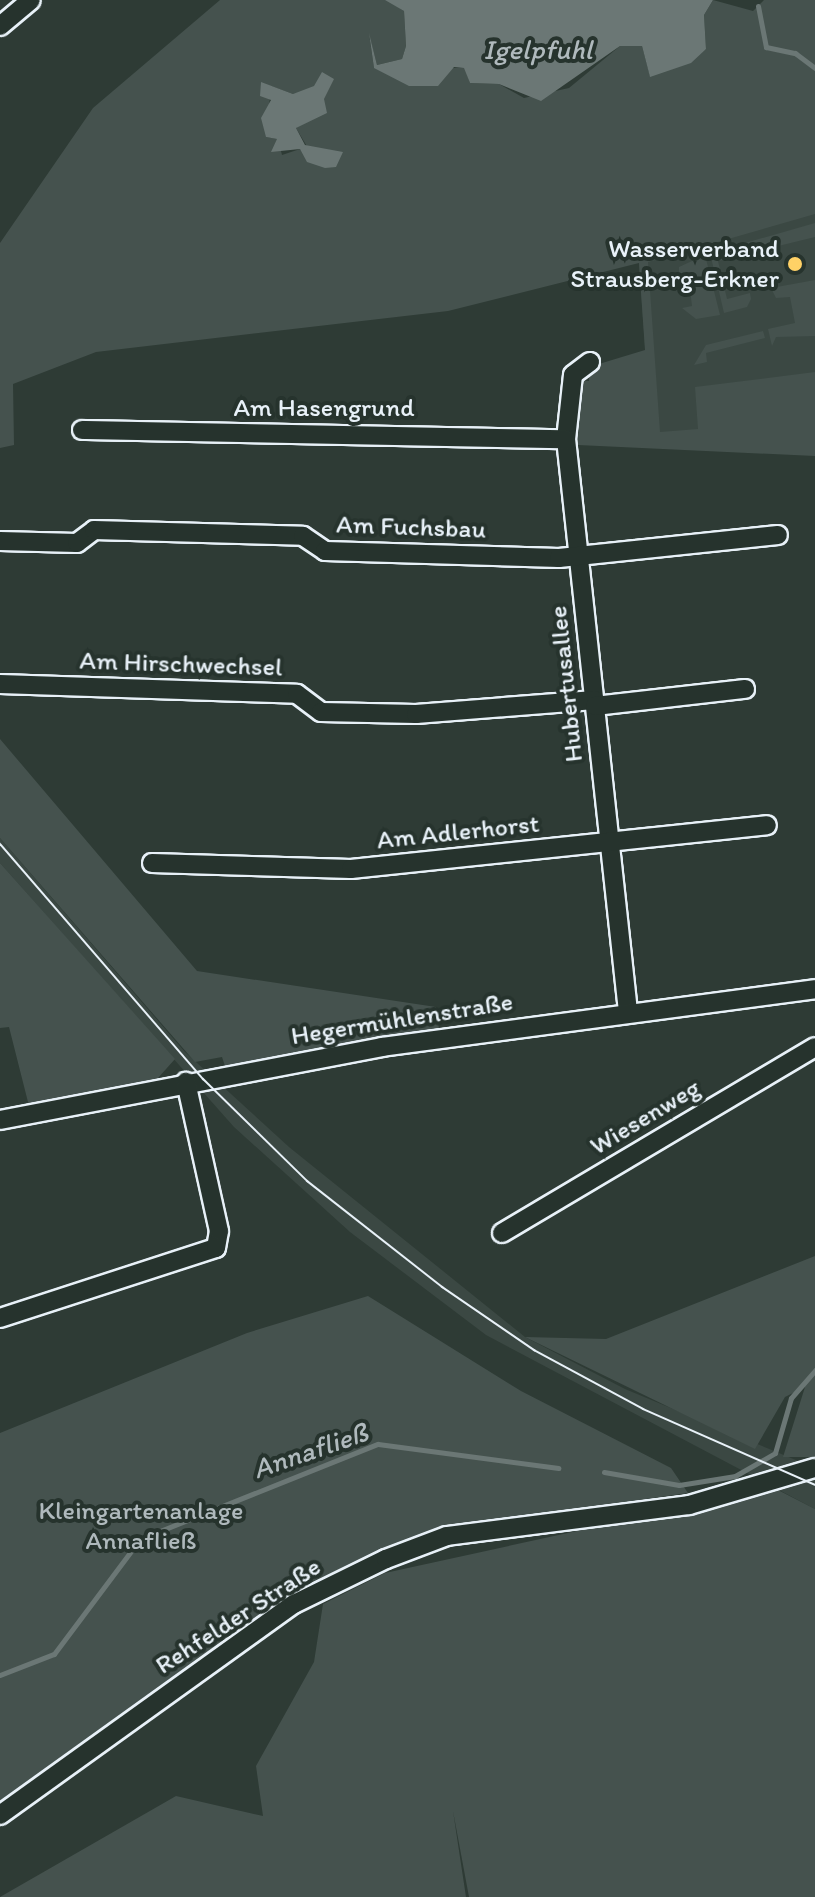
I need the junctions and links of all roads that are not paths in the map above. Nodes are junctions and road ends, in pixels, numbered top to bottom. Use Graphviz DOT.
graph roads {
  1 [pos="31,0"];
  2 [pos="0,26"];
  3 [pos="590,362"];
  4 [pos="82,430"];
  5 [pos="566,439"];
  6 [pos="778,535"];
  7 [pos="0,541"];
  8 [pos="580,555"];
  9 [pos="0,684"];
  10 [pos="745,689"];
  11 [pos="594,703"];
  12 [pos="767,825"];
  13 [pos="608,842"];
  14 [pos="152,863"];
  15 [pos="815,989"];
  16 [pos="628,1012"];
  17 [pos="815,1047"];
  18 [pos="186,1082"];
  19 [pos="0,1120"];
  20 [pos="502,1233"];
  21 [pos="0,1318"];
  22 [pos="815,1468"];
  23 [pos="0,1815"];
  1 -- 2 [label="street"];
  3 -- 5 [label="street, Hubertusallee"];
  4 -- 5 [label="street, Am Hasengrund"];
  5 -- 8 [label="street, Hubertusallee"];
  6 -- 8 [label="street, Am Fuchsbau"];
  7 -- 8 [label="street, Am Fuchsbau"];
  8 -- 11 [label="street, Hubertusallee"];
  9 -- 11 [label="street, Am Hirschwechsel"];
  10 -- 11 [label="street, Am Hirschwechsel"];
  11 -- 13 [label="street, Hubertusallee"];
  12 -- 13 [label="street, Am Adlerhorst"];
  13 -- 14 [label="street, Am Adlerhorst"];
  13 -- 16 [label="street, Hubertusallee"];
  15 -- 16 [label="street, Hegermühlenstraße"];
  16 -- 18 [label="street, Hegermühlenstraße"];
  17 -- 20 [label="street, Wiesenweg"];
  18 -- 19 [label="street, Hegermühlenstraße"];
  18 -- 21 [label="street"];
  22 -- 23 [label="street, Rehfelder Straße"];
}
